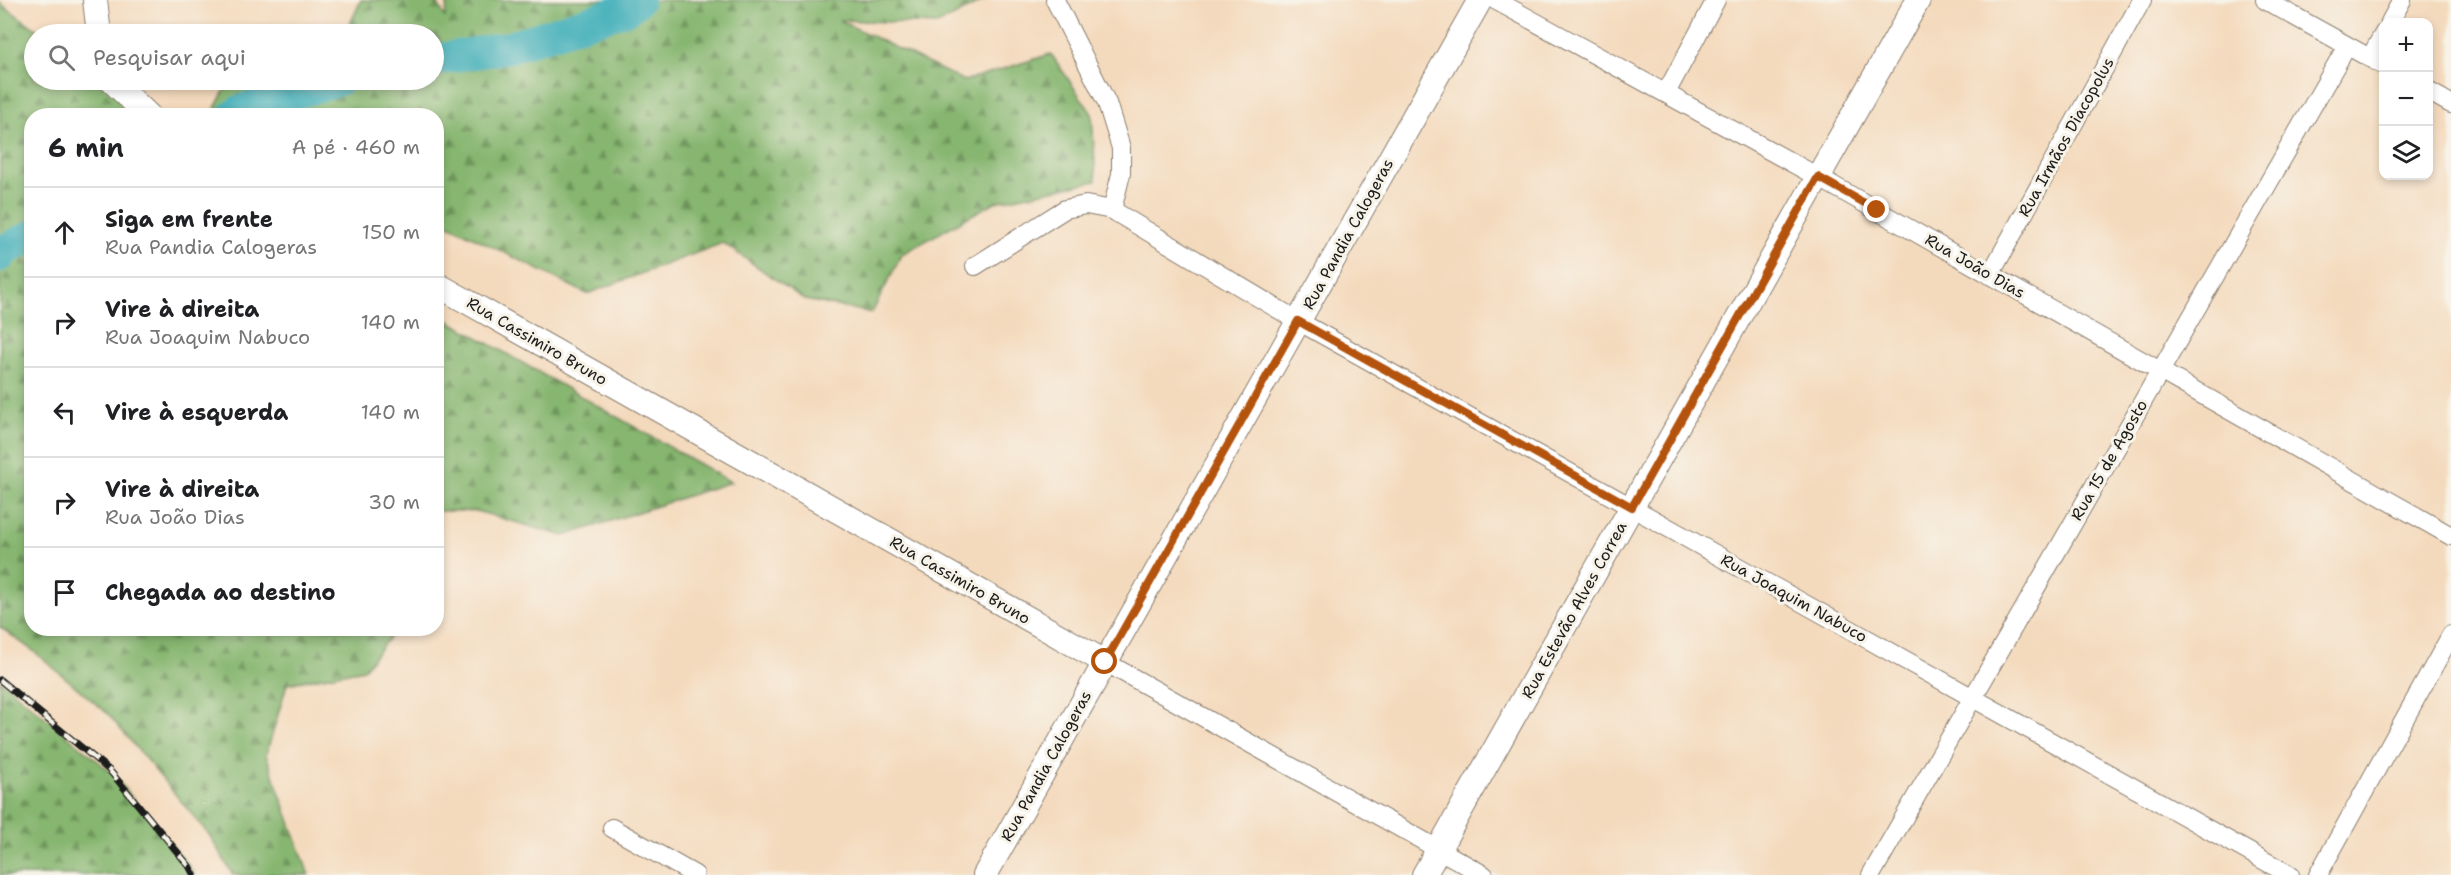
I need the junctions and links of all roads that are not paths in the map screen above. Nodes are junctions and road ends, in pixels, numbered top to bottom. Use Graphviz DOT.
graph roads {
  1 [pos="95,0"];
  2 [pos="1055,0"];
  3 [pos="1480,0"];
  4 [pos="1495,0"];
  5 [pos="1716,0"];
  6 [pos="1918,0"];
  7 [pos="2142,0"];
  8 [pos="2265,0"];
  9 [pos="2402,0"];
  10 [pos="2392,18"];
  11 [pos="98,24"];
  12 [pos="2347,46"];
  13 [pos="2377,62"];
  14 [pos="122,90"];
  15 [pos="1666,93"];
  16 [pos="2433,94"];
  17 [pos="2451,104"];
  18 [pos="141,108"];
  19 [pos="1818,177"];
  20 [pos="1112,210"];
  21 [pos="975,266"];
  22 [pos="1990,275"];
  23 [pos="444,289"];
  24 [pos="1298,321"];
  25 [pos="2160,371"];
  26 [pos="1632,507"];
  27 [pos="2451,536"];
  28 [pos="2451,635"];
  29 [pos="1105,662"];
  30 [pos="1973,698"];
  31 [pos="612,828"];
  32 [pos="1439,849"];
  33 [pos="694,875"];
  34 [pos="985,875"];
  35 [pos="1424,875"];
  36 [pos="1484,875"];
  37 [pos="1871,875"];
  38 [pos="2290,875"];
  39 [pos="2318,875"];
  1 -- 11 [label="main road"];
  2 -- 20 [label="street"];
  3 -- 24 [label="main road, Rua Pandia Calogeras"];
  4 -- 15 [label="street, Rua João Dias"];
  5 -- 15 [label="street"];
  6 -- 19 [label="main road, Rua Estevão Alves Correa"];
  7 -- 22 [label="street, Rua Irmãos Diacopolus"];
  8 -- 12 [label="street"];
  9 -- 10 [label="street"];
  12 -- 13 [label="street"];
  12 -- 25 [label="street, Rua 15 de Agosto"];
  14 -- 18 [label="main road"];
  15 -- 19 [label="street, Rua João Dias"];
  16 -- 17 [label="street"];
  19 -- 22 [label="street, Rua João Dias"];
  19 -- 26 [label="main road, Rua Estevão Alves Correa"];
  20 -- 21 [label="street"];
  20 -- 24 [label="street, Rua Joaquim Nabuco"];
  22 -- 25 [label="street, Rua João Dias"];
  23 -- 29 [label="main road, Rua Cassimiro Bruno"];
  24 -- 26 [label="street, Rua Joaquim Nabuco"];
  24 -- 29 [label="main road, Rua Pandia Calogeras"];
  25 -- 27 [label="street, Rua João Dias"];
  25 -- 30 [label="street, Rua 15 de Agosto"];
  26 -- 30 [label="street, Rua Joaquim Nabuco"];
  26 -- 32 [label="main road, Rua Estevão Alves Correa"];
  28 -- 39 [label="street"];
  29 -- 32 [label="street, Rua Cassimiro Bruno"];
  29 -- 34 [label="main road, Rua Pandia Calogeras"];
  30 -- 37 [label="street, Rua 15 de Agosto"];
  30 -- 38 [label="street, Rua Joaquim Nabuco"];
  31 -- 33 [label="street"];
  32 -- 35 [label="main road, Rua Estevão Alves Correa"];
  32 -- 36 [label="street, Rua Cassimiro Bruno"];
}
